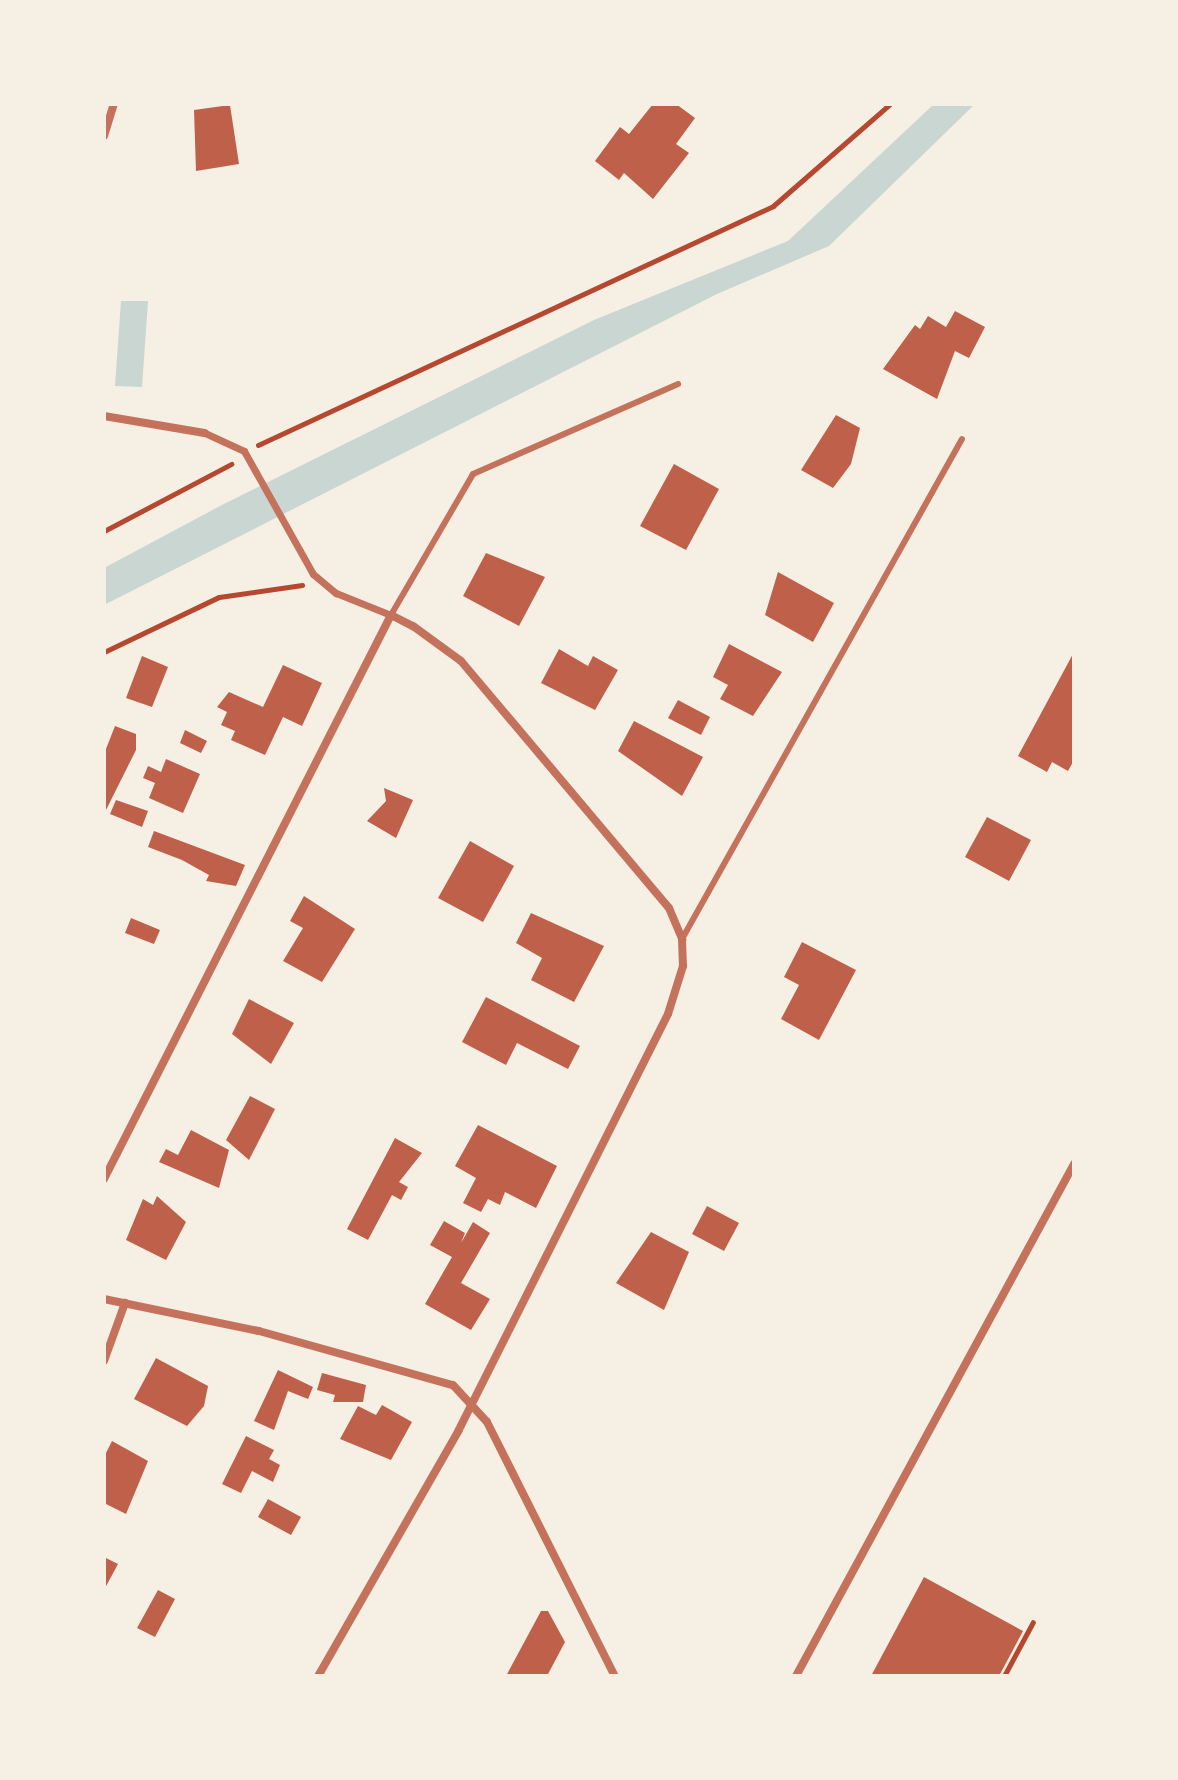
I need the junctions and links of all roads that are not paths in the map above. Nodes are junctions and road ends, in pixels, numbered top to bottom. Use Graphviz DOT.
graph roads {
  1 [pos="114,104"];
  2 [pos="104,136"];
  3 [pos="678,384"];
  4 [pos="104,416"];
  5 [pos="205,433"];
  6 [pos="962,439"];
  7 [pos="391,615"];
  8 [pos="682,939"];
  9 [pos="1074,1164"];
  10 [pos="104,1179"];
  11 [pos="104,1299"];
  12 [pos="125,1303"];
  13 [pos="104,1361"];
  14 [pos="472,1400"];
  15 [pos="318,1676"];
  16 [pos="615,1676"];
  17 [pos="796,1676"];
  1 -- 2 [label="street"];
  3 -- 7 [label="lane"];
  4 -- 5 [label="street"];
  5 -- 7 [label="street"];
  6 -- 8 [label="lane"];
  7 -- 8 [label="street"];
  7 -- 10 [label="street"];
  8 -- 14 [label="street"];
  9 -- 17 [label="street"];
  11 -- 12 [label="street"];
  12 -- 13 [label="street"];
  12 -- 14 [label="street"];
  14 -- 15 [label="street"];
  14 -- 16 [label="street"];
}
